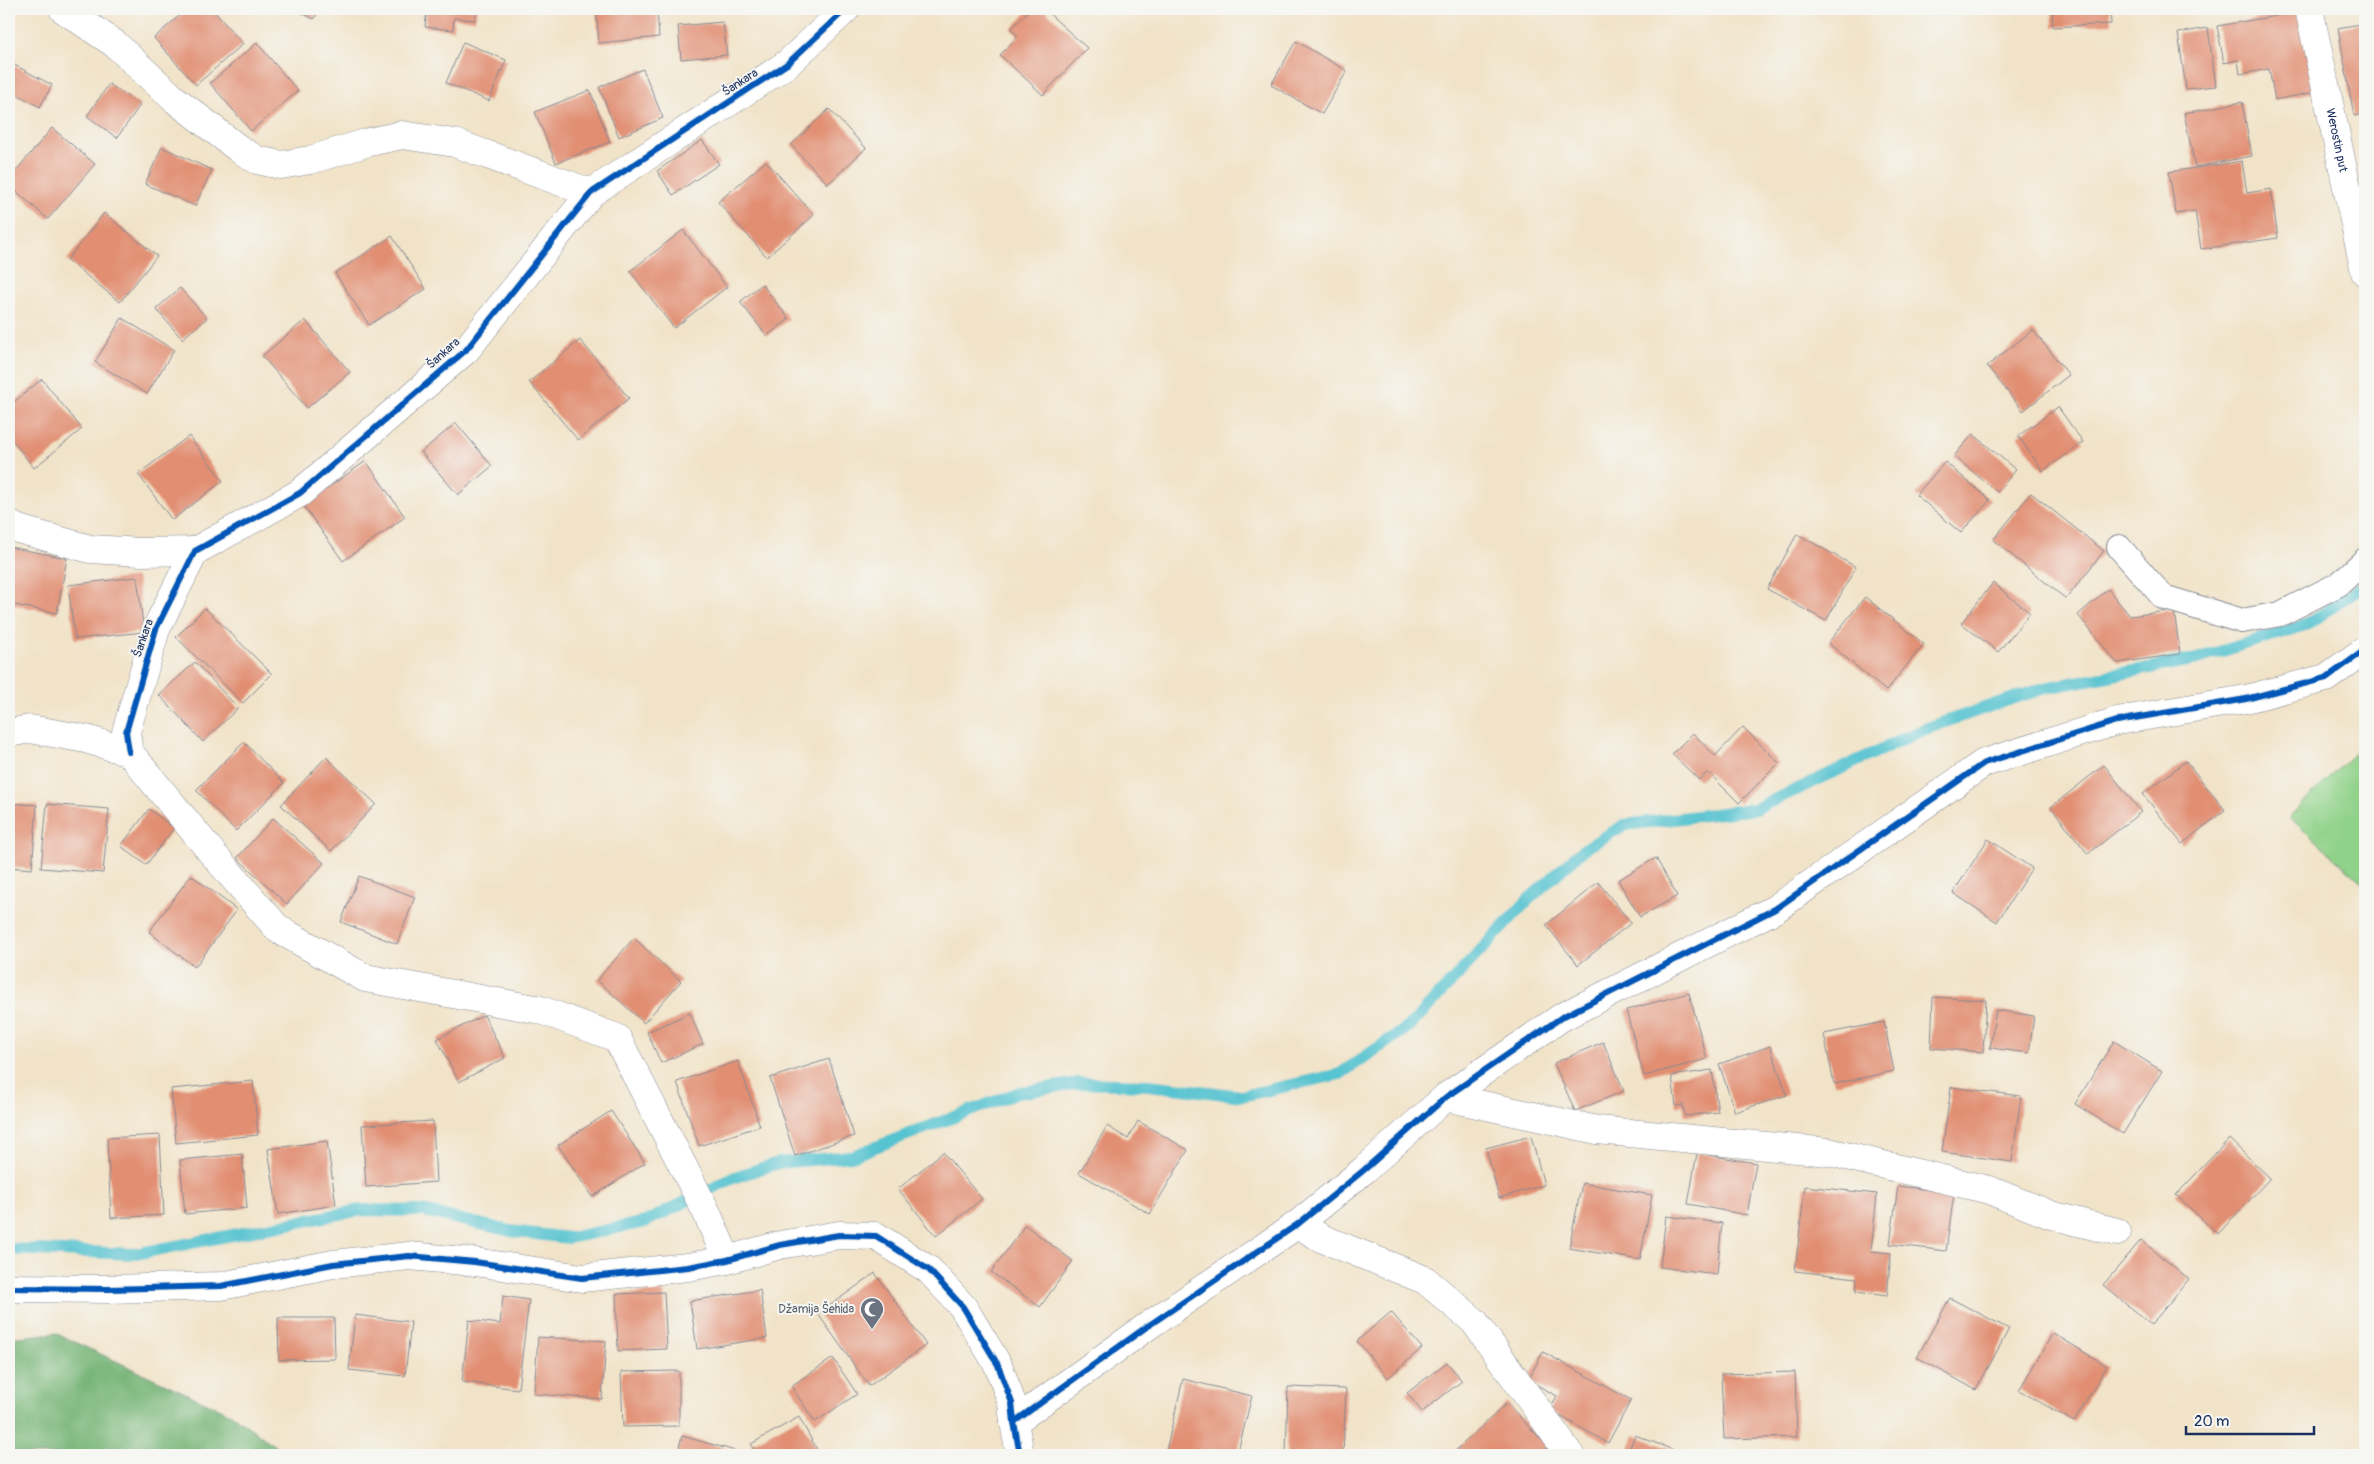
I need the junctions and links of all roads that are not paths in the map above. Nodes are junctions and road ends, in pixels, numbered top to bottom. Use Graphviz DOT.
graph roads {
  1 [pos="63,9"];
  2 [pos="846,9"];
  3 [pos="2309,9"];
  4 [pos="591,193"];
  5 [pos="2365,272"];
  6 [pos="9,524"];
  7 [pos="2119,547"];
  8 [pos="195,551"];
  9 [pos="2365,560"];
  10 [pos="2365,650"];
  11 [pos="9,732"];
  12 [pos="129,752"];
  13 [pos="1446,1097"];
  14 [pos="1298,1224"];
  15 [pos="2117,1232"];
  16 [pos="727,1260"];
  17 [pos="9,1288"];
  18 [pos="1014,1422"];
  19 [pos="1020,1455"];
  20 [pos="1570,1455"];
  1 -- 4 [label="street"];
  2 -- 4 [label="street, Šankara"];
  3 -- 5 [label="street, Werostin put"];
  4 -- 8 [label="street, Šankara"];
  6 -- 8 [label="street"];
  7 -- 9 [label="lane"];
  8 -- 12 [label="street, Šankara"];
  10 -- 13 [label="street"];
  11 -- 12 [label="street"];
  12 -- 16 [label="street"];
  13 -- 14 [label="street"];
  13 -- 15 [label="street"];
  14 -- 18 [label="street"];
  14 -- 20 [label="street"];
  16 -- 17 [label="street"];
  16 -- 18 [label="street"];
  18 -- 19 [label="street"];
}
